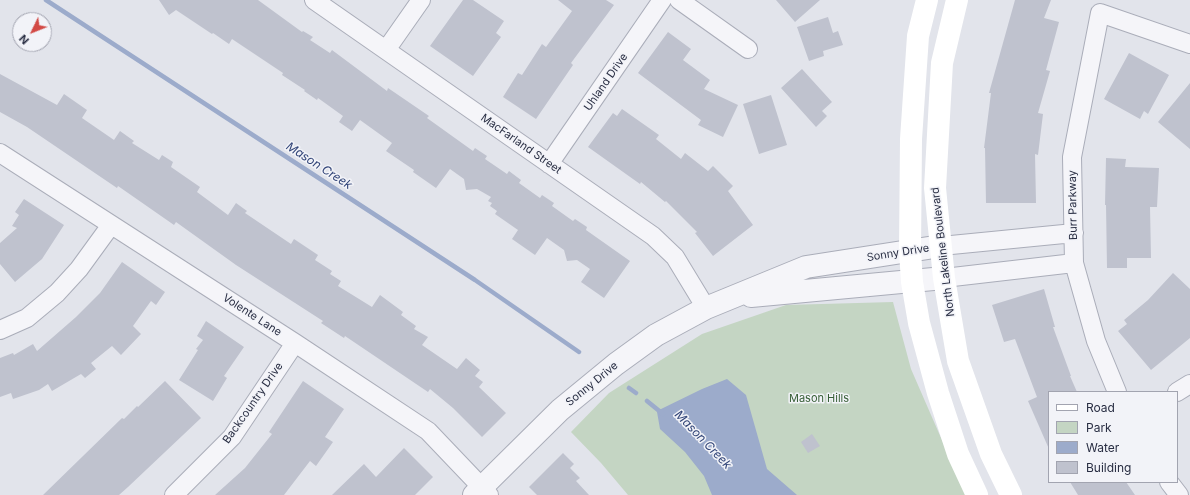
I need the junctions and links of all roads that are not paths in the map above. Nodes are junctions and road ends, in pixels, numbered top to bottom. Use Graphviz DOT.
graph roads {
  1 [pos="314,0"];
  2 [pos="421,0"];
  3 [pos="662,0"];
  4 [pos="679,0"];
  5 [pos="927,0"];
  6 [pos="957,0"];
  7 [pos="1190,44"];
  8 [pos="748,49"];
  9 [pos="386,50"];
  10 [pos="0,153"];
  11 [pos="550,164"];
  12 [pos="111,225"];
  13 [pos="1074,233"];
  14 [pos="941,246"];
  15 [pos="910,251"];
  16 [pos="1074,263"];
  17 [pos="944,278"];
  18 [pos="912,282"];
  19 [pos="728,298"];
  20 [pos="706,308"];
  21 [pos="0,330"];
  22 [pos="295,343"];
  23 [pos="1190,384"];
  24 [pos="1117,391"];
  25 [pos="1178,391"];
  26 [pos="1170,483"];
  27 [pos="482,492"];
  28 [pos="174,495"];
  29 [pos="977,495"];
  30 [pos="1011,495"];
  31 [pos="1179,495"];
  1 -- 9 [label="street, MacFarland Street"];
  2 -- 9 [label="street"];
  3 -- 11 [label="street, Uhland Drive"];
  4 -- 8 [label="street"];
  5 -- 15 [label="main road"];
  6 -- 14 [label="main road, North Lakeline Boulevard"];
  7 -- 13 [label="street, Burr Parkway"];
  9 -- 11 [label="street, MacFarland Street"];
  10 -- 12 [label="street, Volente Lane"];
  11 -- 20 [label="street, MacFarland Street"];
  12 -- 21 [label="street"];
  12 -- 22 [label="street, Volente Lane"];
  13 -- 14 [label="street, Sonny Drive"];
  13 -- 16 [label="street, Burr Parkway"];
  14 -- 15 [label="street, Sonny Drive"];
  14 -- 17 [label="main road, North Lakeline Boulevard"];
  15 -- 18 [label="main road"];
  15 -- 19 [label="street, Sonny Drive"];
  16 -- 17 [label="street, Sonny Drive"];
  16 -- 24 [label="street, Burr Parkway"];
  17 -- 18 [label="street, Sonny Drive"];
  17 -- 30 [label="main road, North Lakeline Boulevard"];
  18 -- 19 [label="street, Sonny Drive"];
  18 -- 29 [label="main road"];
  19 -- 20 [label="street, Sonny Drive"];
  20 -- 27 [label="street, Sonny Drive"];
  22 -- 27 [label="street, Volente Lane"];
  22 -- 28 [label="street, Backcountry Drive"];
  23 -- 25 [label="street"];
  26 -- 31 [label="street"];
}
